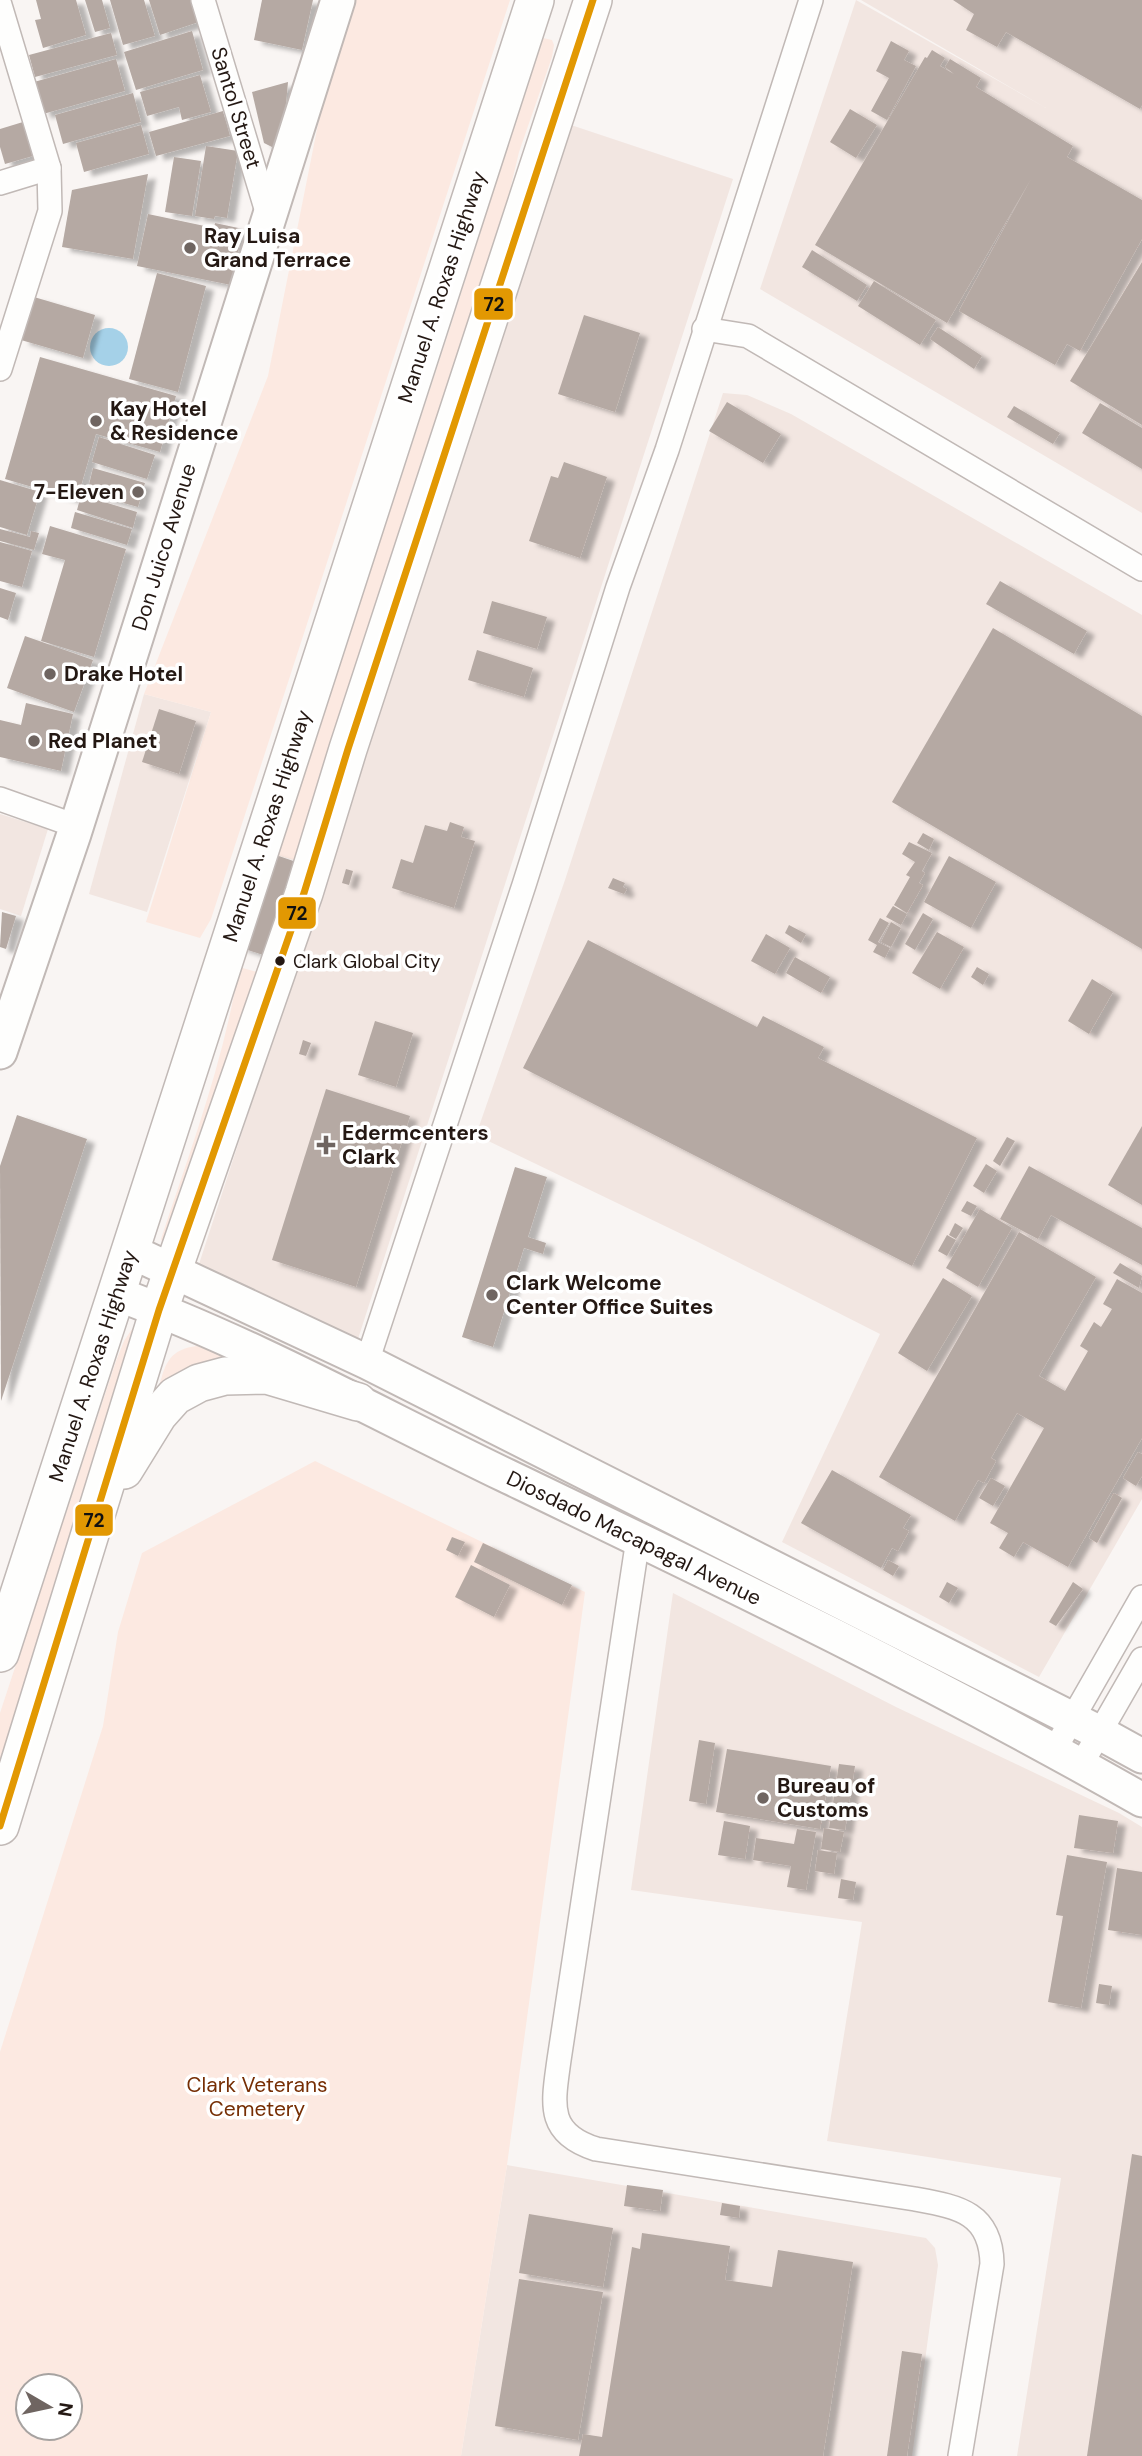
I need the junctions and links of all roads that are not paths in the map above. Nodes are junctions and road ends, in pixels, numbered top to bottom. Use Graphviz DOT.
graph roads {
  1 [pos="203,0"];
  2 [pos="338,0"];
  3 [pos="811,0"];
  4 [pos="0,5"];
  5 [pos="533,6"];
  6 [pos="589,14"];
  7 [pos="49,168"];
  8 [pos="0,183"];
  9 [pos="268,215"];
  10 [pos="704,330"];
  11 [pos="0,369"];
  12 [pos="1142,569"];
  13 [pos="0,799"];
  14 [pos="76,826"];
  15 [pos="0,1052"];
  16 [pos="130,1251"];
  17 [pos="173,1269"];
  18 [pos="117,1294"];
  19 [pos="159,1310"];
  20 [pos="368,1362"];
  21 [pos="358,1402"];
  22 [pos="98,1512"];
  23 [pos="638,1539"];
  24 [pos="1142,1597"];
  25 [pos="0,1653"];
  26 [pos="1142,1659"];
  27 [pos="1086,1726"];
  28 [pos="1142,1756"];
  29 [pos="1068,1757"];
  30 [pos="1142,1800"];
  31 [pos="0,1826"];
  32 [pos="960,2456"];
  1 -- 9 [label="street, Santol Street"];
  2 -- 9 [label="main road, Don Juico Avenue"];
  3 -- 10 [label="street"];
  4 -- 7 [label="street"];
  5 -- 6 [label="main road"];
  5 -- 16 [label="main road, Manuel A. Roxas Highway"];
  6 -- 17 [label="main road"];
  7 -- 8 [label="street"];
  7 -- 11 [label="street"];
  9 -- 14 [label="main road, Don Juico Avenue"];
  10 -- 12 [label="street"];
  10 -- 20 [label="street"];
  13 -- 14 [label="street"];
  14 -- 15 [label="main road, Don Juico Avenue"];
  16 -- 17 [label="main road, Diosdado Macapagal Avenue"];
  16 -- 18 [label="main road, Manuel A. Roxas Highway"];
  17 -- 19 [label="main road"];
  17 -- 20 [label="main road, Diosdado Macapagal Avenue"];
  18 -- 19 [label="main road, Diosdado Macapagal Avenue"];
  18 -- 25 [label="main road, Manuel A. Roxas Highway"];
  19 -- 21 [label="main road, Diosdado Macapagal Avenue"];
  19 -- 22 [label="main road"];
  20 -- 27 [label="main road, Diosdado Macapagal Avenue"];
  21 -- 22 [label="main road"];
  21 -- 23 [label="main road, Diosdado Macapagal Avenue"];
  22 -- 31 [label="main road"];
  23 -- 29 [label="main road, Diosdado Macapagal Avenue"];
  23 -- 32 [label="street"];
  24 -- 27 [label="street"];
  26 -- 27 [label="street"];
  27 -- 28 [label="main road, Diosdado Macapagal Avenue"];
  27 -- 29 [label="street"];
  27 -- 29 [label="street"];
  29 -- 30 [label="main road, Diosdado Macapagal Avenue"];
}
